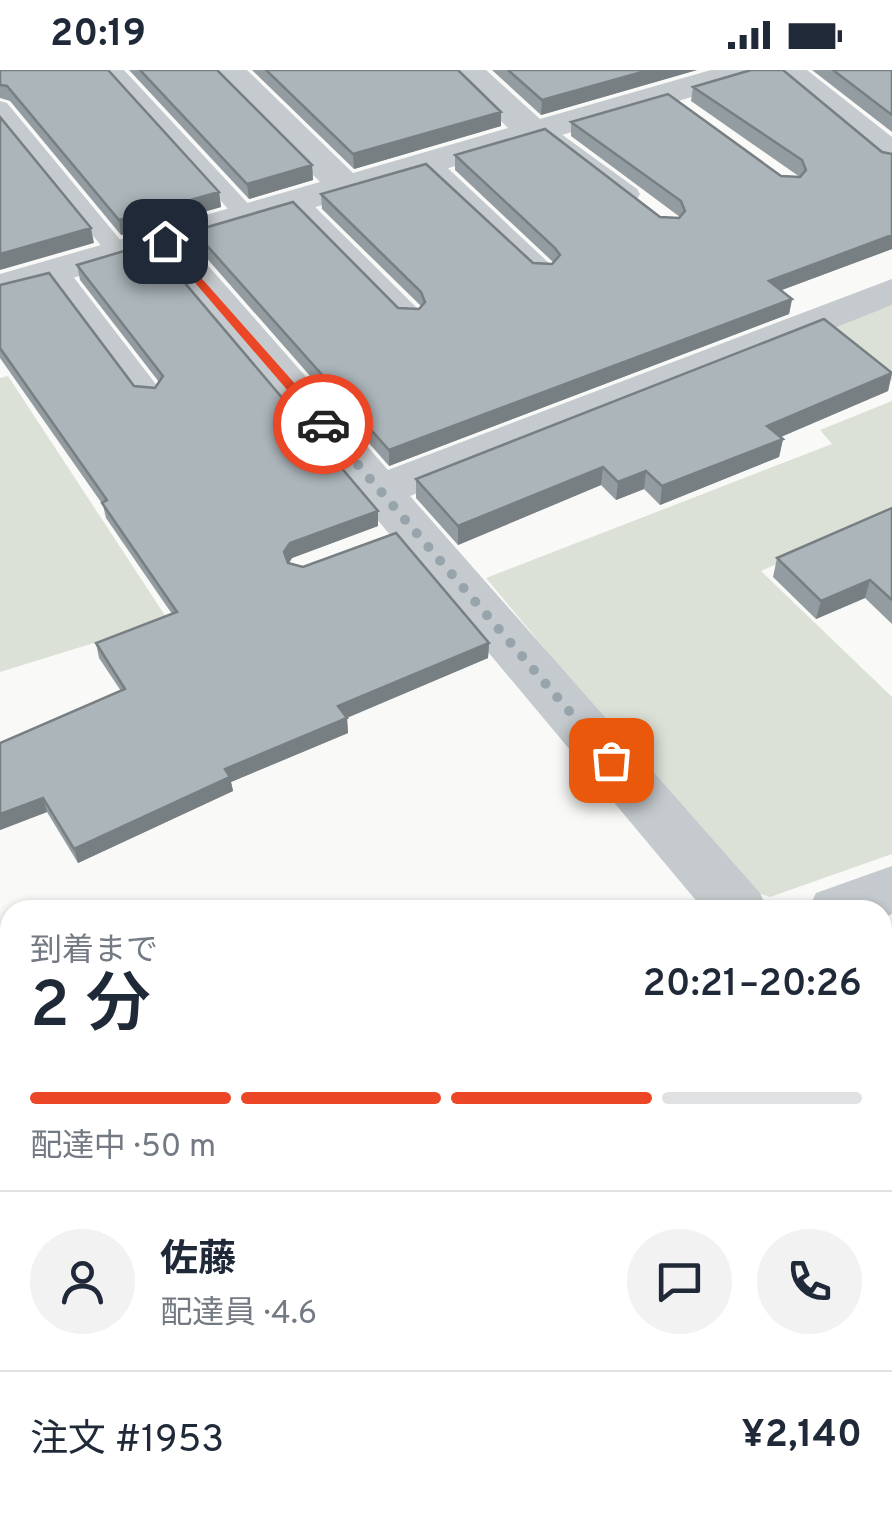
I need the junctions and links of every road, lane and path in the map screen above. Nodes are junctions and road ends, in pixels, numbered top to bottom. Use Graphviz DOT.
graph roads {
  1 [pos="113,70"];
  2 [pos="227,70"];
  3 [pos="466,70"];
  4 [pos="748,70"];
  5 [pos="786,70"];
  6 [pos="0,107"];
  7 [pos="540,131"];
  8 [pos="892,155"];
  9 [pos="429,163"];
  10 [pos="346,188"];
  11 [pos="297,202"];
  12 [pos="654,212"];
  13 [pos="248,216"];
  14 [pos="165,241"];
  15 [pos="119,254"];
  16 [pos="57,270"];
  17 [pos="543,270"];
  18 [pos="0,286"];
  19 [pos="892,291"];
  20 [pos="410,316"];
  21 [pos="149,394"];
  22 [pos="381,490"];
  23 [pos="892,890"];
  24 [pos="730,900"];
  25 [pos="864,900"];
  1 -- 13 [label="lane"];
  2 -- 10 [label="street"];
  3 -- 7 [label="street"];
  4 -- 7 [label="street"];
  5 -- 8 [label="street"];
  6 -- 15 [label="lane"];
  7 -- 9 [label="street"];
  7 -- 12 [label="lane"];
  9 -- 10 [label="street"];
  9 -- 17 [label="lane"];
  10 -- 11 [label="street"];
  11 -- 13 [label="street"];
  11 -- 20 [label="lane"];
  13 -- 14 [label="street"];
  14 -- 15 [label="street"];
  14 -- 22 [label="street"];
  15 -- 16 [label="street"];
  16 -- 18 [label="street"];
  16 -- 21 [label="lane"];
  19 -- 22 [label="street"];
  22 -- 24 [label="street"];
  23 -- 25 [label="street"];
}
